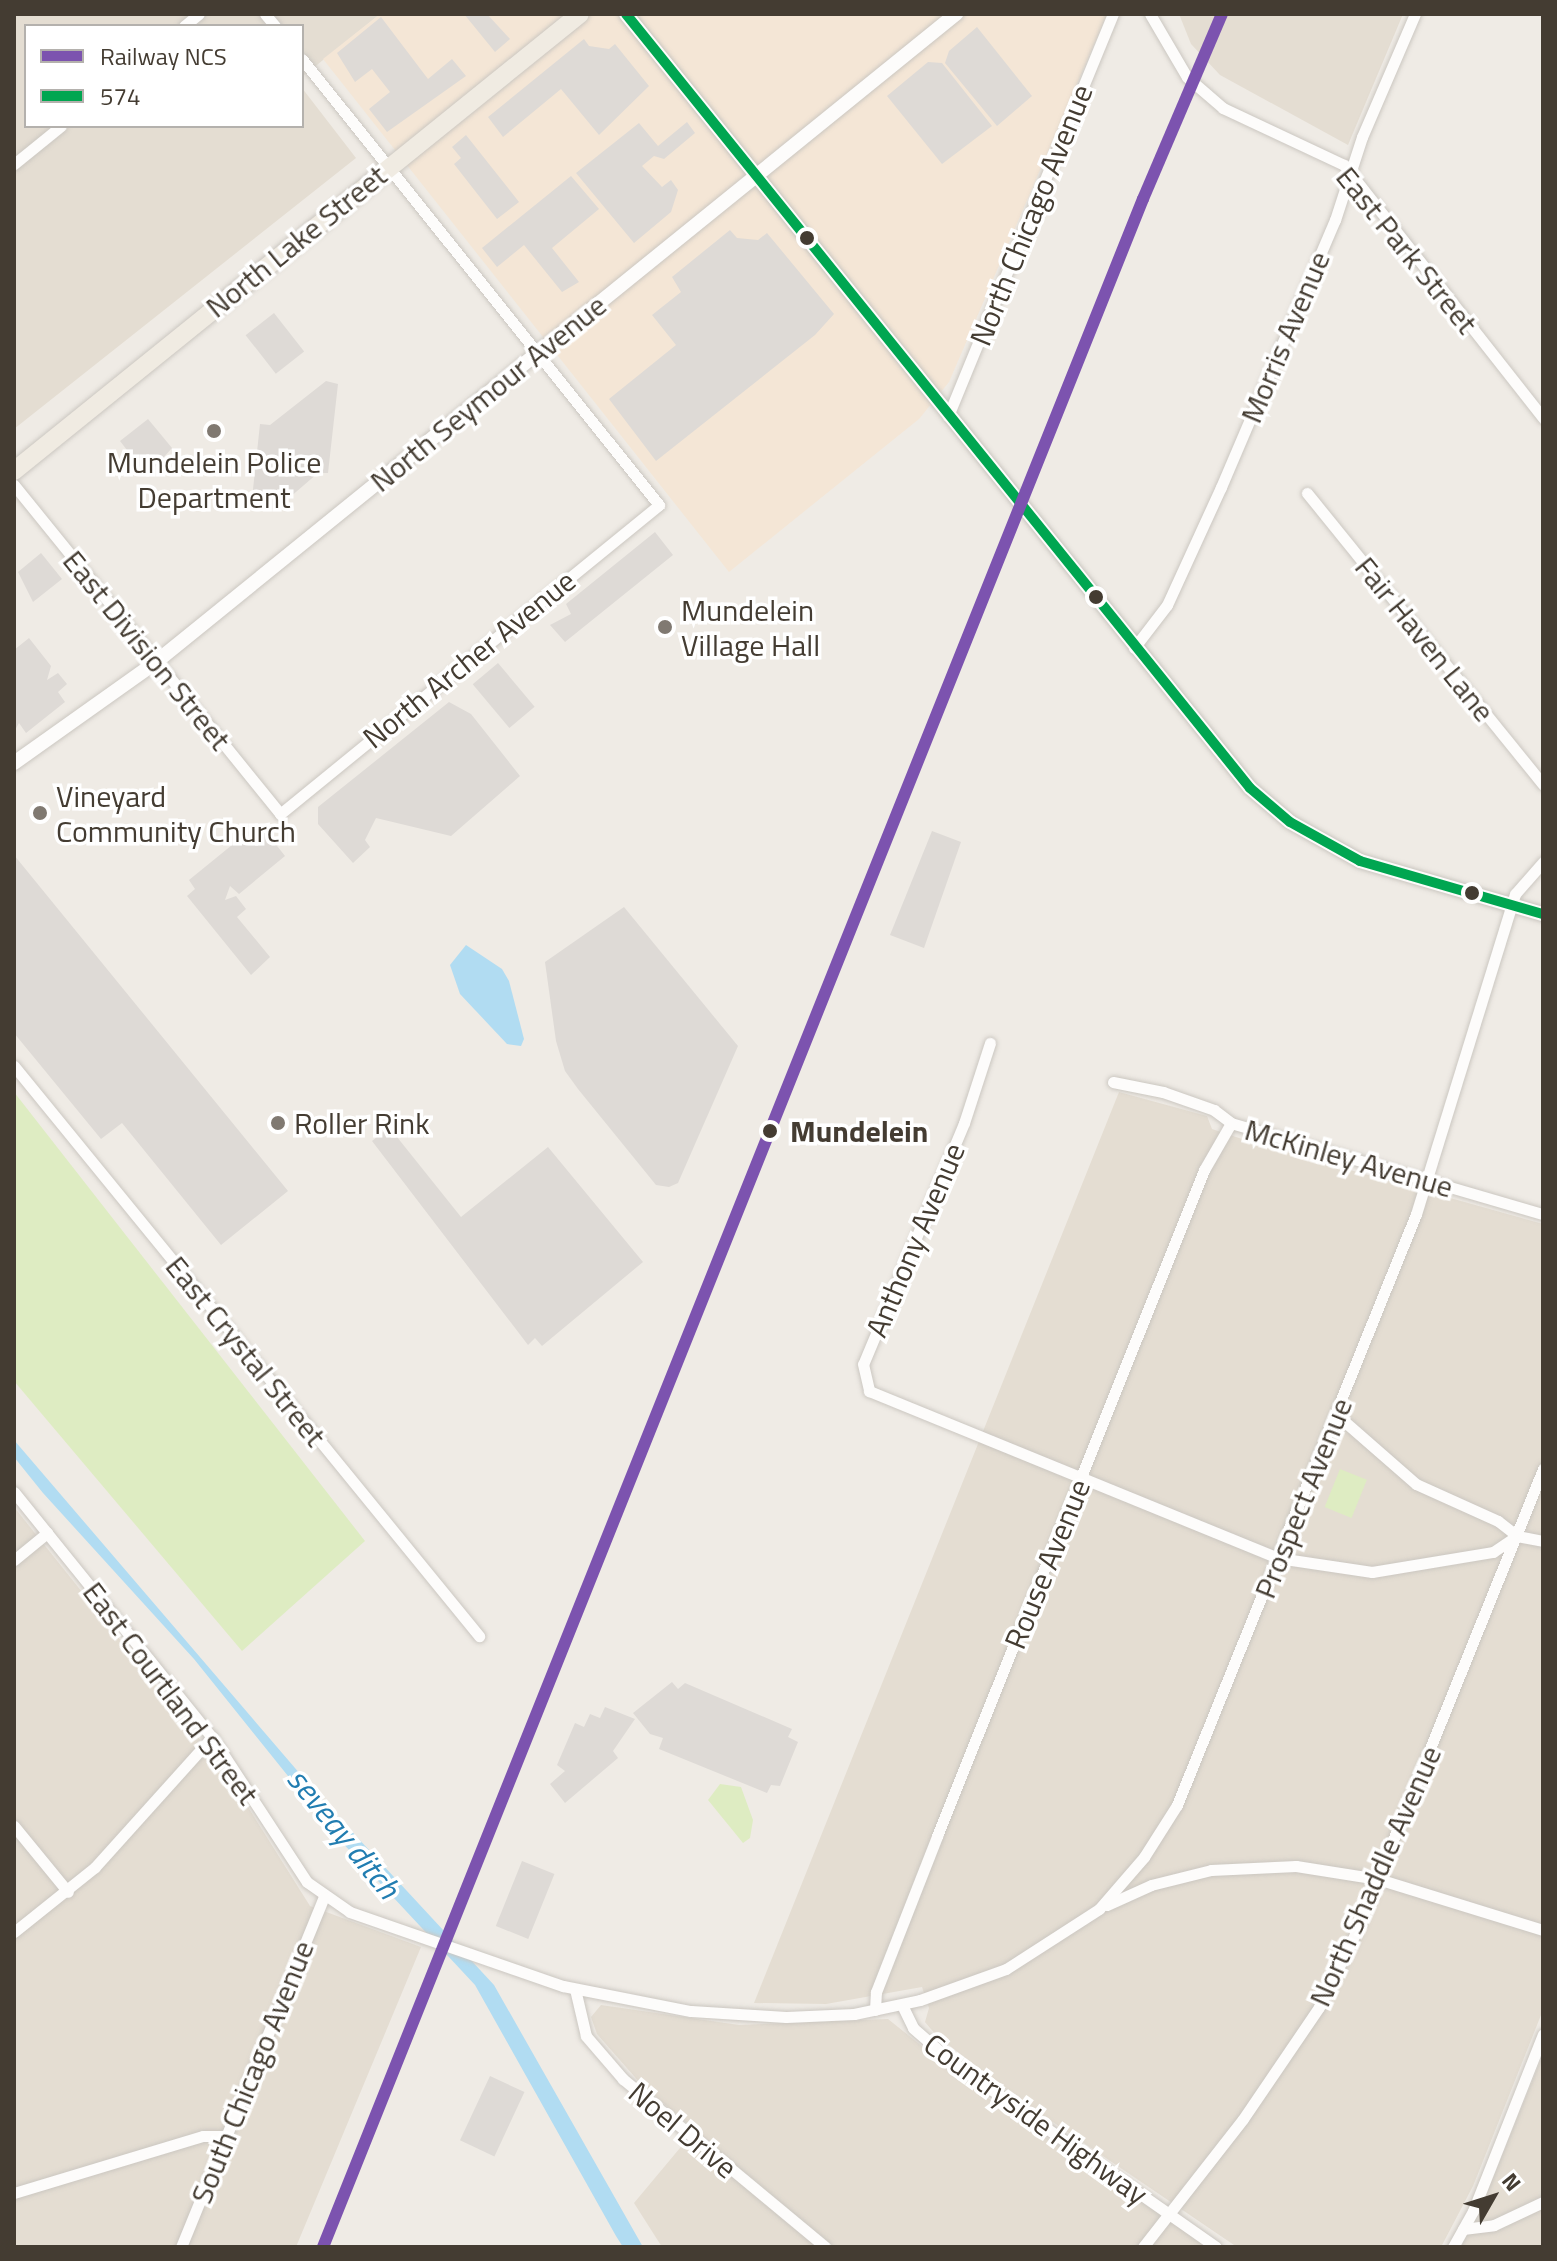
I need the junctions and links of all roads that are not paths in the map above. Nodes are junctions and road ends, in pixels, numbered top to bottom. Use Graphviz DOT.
graph roads {
  1 [pos="580,14"];
  2 [pos="626,14"];
  3 [pos="956,14"];
  4 [pos="1113,14"];
  5 [pos="1150,14"];
  6 [pos="1415,14"];
  7 [pos="304,62"];
  8 [pos="59,128"];
  9 [pos="14,164"];
  10 [pos="388,167"];
  11 [pos="755,175"];
  12 [pos="1351,176"];
  13 [pos="536,354"];
  14 [pos="948,416"];
  15 [pos="1543,418"];
  16 [pos="14,471"];
  17 [pos="14,485"];
  18 [pos="1307,493"];
  19 [pos="1134,648"];
  20 [pos="156,662"];
  21 [pos="14,763"];
  22 [pos="1543,784"];
  23 [pos="280,814"];
  24 [pos="1543,862"];
  25 [pos="1511,905"];
  26 [pos="1543,914"];
  27 [pos="990,1043"];
  28 [pos="14,1066"];
  29 [pos="1113,1082"];
  30 [pos="1231,1123"];
  31 [pos="1428,1181"];
  32 [pos="1543,1214"];
  33 [pos="1337,1415"];
  34 [pos="1543,1469"];
  35 [pos="1081,1479"];
  36 [pos="14,1492"];
  37 [pos="47,1533"];
  38 [pos="1517,1536"];
  39 [pos="1543,1541"];
  40 [pos="1278,1558"];
  41 [pos="14,1560"];
  42 [pos="479,1636"];
  43 [pos="212,1737"];
  44 [pos="14,1826"];
  45 [pos="1378,1879"];
  46 [pos="68,1892"];
  47 [pos="324,1897"];
  48 [pos="1099,1909"];
  49 [pos="1543,1930"];
  50 [pos="14,1932"];
  51 [pos="575,1989"];
  52 [pos="902,2005"];
  53 [pos="875,2010"];
  54 [pos="1543,2034"];
  55 [pos="225,2136"];
  56 [pos="14,2193"];
  57 [pos="1543,2202"];
  58 [pos="1169,2214"];
  59 [pos="1463,2229"];
  60 [pos="181,2247"];
  61 [pos="825,2247"];
  62 [pos="1143,2247"];
  63 [pos="1216,2247"];
  64 [pos="1453,2247"];
  1 -- 10 [label="main road, North Lake Street"];
  2 -- 11 [label="street"];
  3 -- 11 [label="street, North Seymour Avenue"];
  4 -- 14 [label="street, North Chicago Avenue"];
  5 -- 12 [label="street, East Park Street"];
  6 -- 12 [label="street, Morris Avenue"];
  7 -- 10 [label="street"];
  8 -- 9 [label="street"];
  10 -- 13 [label="street"];
  10 -- 16 [label="main road, North Lake Street"];
  11 -- 13 [label="street, North Seymour Avenue"];
  11 -- 14 [label="street"];
  12 -- 15 [label="street, East Park Street"];
  12 -- 19 [label="street, Morris Avenue"];
  13 -- 20 [label="street, North Seymour Avenue"];
  13 -- 23 [label="street, North Archer Avenue"];
  14 -- 19 [label="street"];
  17 -- 20 [label="street, East Division Street"];
  18 -- 22 [label="street, Fair Haven Lane"];
  19 -- 25 [label="street"];
  20 -- 21 [label="street, North Seymour Avenue"];
  20 -- 23 [label="street, East Division Street"];
  24 -- 25 [label="street, Prospect Avenue"];
  25 -- 26 [label="street"];
  25 -- 31 [label="street, Prospect Avenue"];
  27 -- 35 [label="street, Anthony Avenue"];
  28 -- 42 [label="street, East Crystal Street"];
  29 -- 30 [label="street, McKinley Avenue"];
  30 -- 31 [label="street, McKinley Avenue"];
  30 -- 35 [label="street, Rouse Avenue"];
  31 -- 32 [label="street, McKinley Avenue"];
  31 -- 33 [label="street, Prospect Avenue"];
  33 -- 38 [label="street"];
  33 -- 40 [label="street, Prospect Avenue"];
  34 -- 38 [label="street, North Shaddle Avenue"];
  35 -- 40 [label="street"];
  35 -- 53 [label="street, Rouse Avenue"];
  36 -- 37 [label="street, East Courtland Street"];
  37 -- 41 [label="street"];
  37 -- 43 [label="street, East Courtland Street"];
  38 -- 39 [label="street"];
  38 -- 40 [label="street"];
  38 -- 45 [label="street, North Shaddle Avenue"];
  40 -- 48 [label="street, Prospect Avenue"];
  43 -- 46 [label="street"];
  43 -- 47 [label="street, East Courtland Street"];
  44 -- 46 [label="street"];
  45 -- 48 [label="street"];
  45 -- 49 [label="street"];
  45 -- 58 [label="street, North Shaddle Avenue"];
  46 -- 50 [label="street"];
  47 -- 51 [label="street, Countryside Highway"];
  47 -- 55 [label="street, South Chicago Avenue"];
  48 -- 52 [label="street, Prospect Avenue"];
  51 -- 53 [label="street, Countryside Highway"];
  51 -- 61 [label="street, Noel Drive"];
  52 -- 53 [label="street, Countryside Highway"];
  52 -- 58 [label="street, Countryside Highway"];
  54 -- 59 [label="street"];
  55 -- 56 [label="street"];
  55 -- 60 [label="street, South Chicago Avenue"];
  57 -- 59 [label="street"];
  58 -- 62 [label="street, North Shaddle Avenue"];
  58 -- 63 [label="street, Countryside Highway"];
  59 -- 64 [label="street"];
}
